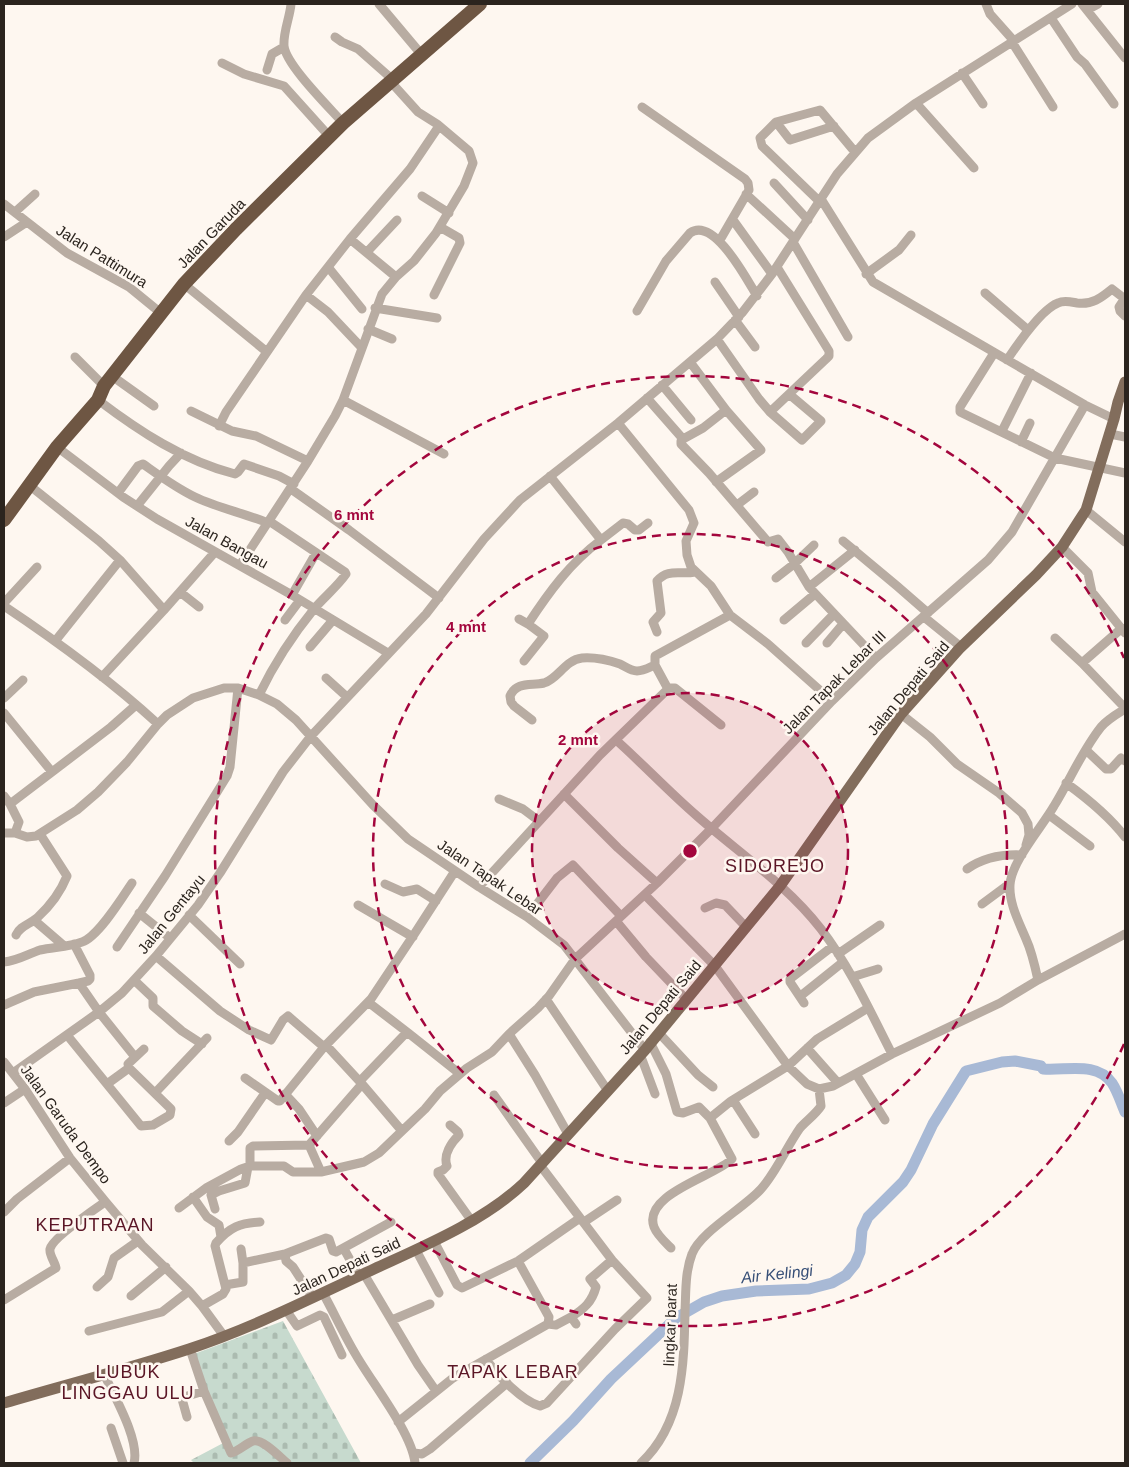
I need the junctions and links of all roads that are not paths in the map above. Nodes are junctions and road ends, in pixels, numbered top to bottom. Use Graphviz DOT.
graph roads {
  1 [pos="292,4"];
  2 [pos="379,4"];
  3 [pos="480,4"];
  4 [pos="986,4"];
  5 [pos="1072,4"];
  6 [pos="1098,4"];
  7 [pos="1085,7"];
  8 [pos="1051,18"];
  9 [pos="335,37"];
  10 [pos="1013,42"];
  11 [pos="284,47"];
  12 [pos="421,54"];
  13 [pos="1125,58"];
  14 [pos="222,63"];
  15 [pos="267,70"];
  16 [pos="962,73"];
  17 [pos="391,80"];
  18 [pos="916,103"];
  19 [pos="983,104"];
  20 [pos="1114,104"];
  21 [pos="642,107"];
  22 [pos="1053,107"];
  23 [pos="776,122"];
  24 [pos="343,123"];
  25 [pos="439,126"];
  26 [pos="834,126"];
  27 [pos="329,136"];
  28 [pos="855,152"];
  29 [pos="974,168"];
  30 [pos="774,182"];
  31 [pos="35,194"];
  32 [pos="746,194"];
  33 [pos="422,196"];
  34 [pos="821,200"];
  35 [pos="4,204"];
  36 [pos="15,212"];
  37 [pos="449,213"];
  38 [pos="397,220"];
  39 [pos="733,220"];
  40 [pos="808,220"];
  41 [pos="28,222"];
  42 [pos="440,227"];
  43 [pos="911,235"];
  44 [pos="4,237"];
  45 [pos="350,239"];
  46 [pos="720,240"];
  47 [pos="794,241"];
  48 [pos="367,252"];
  49 [pos="328,267"];
  50 [pos="775,271"];
  51 [pos="866,274"];
  52 [pos="396,277"];
  53 [pos="715,282"];
  54 [pos="184,284"];
  55 [pos="985,293"];
  56 [pos="306,295"];
  57 [pos="434,295"];
  58 [pos="757,296"];
  59 [pos="1125,298"];
  60 [pos="375,308"];
  61 [pos="362,309"];
  62 [pos="637,311"];
  63 [pos="162,314"];
  64 [pos="1125,316"];
  65 [pos="437,318"];
  66 [pos="737,319"];
  67 [pos="368,329"];
  68 [pos="1028,330"];
  69 [pos="848,337"];
  70 [pos="392,339"];
  71 [pos="717,339"];
  72 [pos="755,347"];
  73 [pos="362,348"];
  74 [pos="267,352"];
  75 [pos="994,353"];
  76 [pos="75,357"];
  77 [pos="1007,360"];
  78 [pos="690,362"];
  79 [pos="1031,373"];
  80 [pos="108,381"];
  81 [pos="1125,382"];
  82 [pos="662,385"];
  83 [pos="789,394"];
  84 [pos="647,398"];
  85 [pos="98,400"];
  86 [pos="343,400"];
  87 [pos="154,406"];
  88 [pos="1085,406"];
  89 [pos="191,410"];
  90 [pos="726,410"];
  91 [pos="770,412"];
  92 [pos="1114,419"];
  93 [pos="691,420"];
  94 [pos="618,423"];
  95 [pos="1030,424"];
  96 [pos="219,426"];
  97 [pos="1002,431"];
  98 [pos="1110,434"];
  99 [pos="1125,437"];
  100 [pos="683,439"];
  101 [pos="1021,442"];
  102 [pos="57,446"];
  103 [pos="182,453"];
  104 [pos="444,454"];
  105 [pos="1055,458"];
  106 [pos="308,461"];
  107 [pos="1099,468"];
  108 [pos="1125,473"];
  109 [pos="550,476"];
  110 [pos="161,477"];
  111 [pos="716,482"];
  112 [pos="29,485"];
  113 [pos="292,486"];
  114 [pos="754,492"];
  115 [pos="118,493"];
  116 [pos="738,505"];
  117 [pos="137,506"];
  118 [pos="1086,510"];
  119 [pos="4,520"];
  120 [pos="269,522"];
  121 [pos="648,523"];
  122 [pos="600,540"];
  123 [pos="843,541"];
  124 [pos="1125,542"];
  125 [pos="814,545"];
  126 [pos="1062,547"];
  127 [pos="855,550"];
  128 [pos="215,552"];
  129 [pos="316,553"];
  130 [pos="120,560"];
  131 [pos="794,564"];
  132 [pos="240,565"];
  133 [pos="37,567"];
  134 [pos="695,572"];
  135 [pos="776,578"];
  136 [pos="812,590"];
  137 [pos="180,592"];
  138 [pos="296,598"];
  139 [pos="438,598"];
  140 [pos="4,605"];
  141 [pos="199,608"];
  142 [pos="314,609"];
  143 [pos="164,610"];
  144 [pos="834,614"];
  145 [pos="730,615"];
  146 [pos="926,615"];
  147 [pos="519,619"];
  148 [pos="285,620"];
  149 [pos="333,620"];
  150 [pos="784,620"];
  151 [pos="528,624"];
  152 [pos="843,624"];
  153 [pos="1124,630"];
  154 [pos="656,632"];
  155 [pos="1055,638"];
  156 [pos="56,640"];
  157 [pos="827,642"];
  158 [pos="806,643"];
  159 [pos="310,647"];
  160 [pos="962,647"];
  161 [pos="388,653"];
  162 [pos="876,658"];
  163 [pos="524,661"];
  164 [pos="1082,663"];
  165 [pos="655,665"];
  166 [pos="102,677"];
  167 [pos="326,678"];
  168 [pos="23,680"];
  169 [pos="238,688"];
  170 [pos="668,689"];
  171 [pos="259,695"];
  172 [pos="347,697"];
  173 [pos="4,698"];
  174 [pos="832,701"];
  175 [pos="136,705"];
  176 [pos="1125,709"];
  177 [pos="4,713"];
  178 [pos="901,714"];
  179 [pos="532,720"];
  180 [pos="158,724"];
  181 [pos="721,725"];
  182 [pos="311,736"];
  183 [pos="616,740"];
  184 [pos="1086,750"];
  185 [pos="1125,761"];
  186 [pos="52,772"];
  187 [pos="1066,783"];
  188 [pos="564,794"];
  189 [pos="499,799"];
  190 [pos="7,800"];
  191 [pos="1049,815"];
  192 [pos="539,821"];
  193 [pos="712,828"];
  194 [pos="4,833"];
  195 [pos="15,833"];
  196 [pos="40,834"];
  197 [pos="1125,837"];
  198 [pos="1090,846"];
  199 [pos="1023,853"];
  200 [pos="967,869"];
  201 [pos="455,871"];
  202 [pos="657,883"];
  203 [pos="132,884"];
  204 [pos="385,884"];
  205 [pos="1010,885"];
  206 [pos="780,886"];
  207 [pos="479,887"];
  208 [pos="645,895"];
  209 [pos="436,901"];
  210 [pos="982,904"];
  211 [pos="358,905"];
  212 [pos="705,908"];
  213 [pos="139,913"];
  214 [pos="189,915"];
  215 [pos="527,917"];
  216 [pos="619,919"];
  217 [pos="34,920"];
  218 [pos="880,925"];
  219 [pos="746,927"];
  220 [pos="1125,934"];
  221 [pos="16,936"];
  222 [pos="413,937"];
  223 [pos="170,938"];
  224 [pos="74,944"];
  225 [pos="64,945"];
  226 [pos="117,947"];
  227 [pos="838,954"];
  228 [pos="156,956"];
  229 [pos="575,959"];
  230 [pos="4,962"];
  231 [pos="240,964"];
  232 [pos="715,966"];
  233 [pos="878,969"];
  234 [pos="852,977"];
  235 [pos="134,980"];
  236 [pos="1038,980"];
  237 [pos="79,983"];
  238 [pos="546,999"];
  239 [pos="687,1000"];
  240 [pos="368,1002"];
  241 [pos="4,1005"];
  242 [pos="868,1008"];
  243 [pos="99,1012"];
  244 [pos="407,1032"];
  245 [pos="659,1032"];
  246 [pos="509,1034"];
  247 [pos="67,1035"];
  248 [pos="325,1046"];
  249 [pos="807,1048"];
  250 [pos="144,1049"];
  251 [pos="645,1049"];
  252 [pos="892,1054"];
  253 [pos="135,1057"];
  254 [pos="4,1062"];
  255 [pos="788,1066"];
  256 [pos="129,1068"];
  257 [pos="13,1073"];
  258 [pos="460,1074"];
  259 [pos="856,1074"];
  260 [pos="245,1078"];
  261 [pos="361,1082"];
  262 [pos="838,1083"];
  263 [pos="107,1084"];
  264 [pos="713,1087"];
  265 [pos="25,1089"];
  266 [pos="819,1090"];
  267 [pos="608,1091"];
  268 [pos="155,1093"];
  269 [pos="265,1093"];
  270 [pos="285,1094"];
  271 [pos="655,1094"];
  272 [pos="494,1096"];
  273 [pos="733,1100"];
  274 [pos="4,1103"];
  275 [pos="710,1118"];
  276 [pos="885,1120"];
  277 [pos="450,1125"];
  278 [pos="402,1131"];
  279 [pos="568,1134"];
  280 [pos="754,1134"];
  281 [pos="317,1136"];
  282 [pos="229,1141"];
  283 [pos="309,1145"];
  284 [pos="70,1158"];
  285 [pos="541,1164"];
  286 [pos="249,1167"];
  287 [pos="321,1172"];
  288 [pos="208,1191"];
  289 [pos="193,1197"];
  290 [pos="617,1200"];
  291 [pos="105,1202"];
  292 [pos="179,1208"];
  293 [pos="215,1209"];
  294 [pos="4,1212"];
  295 [pos="471,1220"];
  296 [pos="582,1220"];
  297 [pos="260,1222"];
  298 [pos="391,1222"];
  299 [pos="221,1237"];
  300 [pos="138,1241"];
  301 [pos="434,1241"];
  302 [pos="671,1248"];
  303 [pos="241,1249"];
  304 [pos="344,1249"];
  305 [pos="416,1250"];
  306 [pos="285,1254"];
  307 [pos="612,1260"];
  308 [pos="518,1261"];
  309 [pos="243,1264"];
  310 [pos="166,1268"];
  311 [pos="361,1275"];
  312 [pos="225,1286"];
  313 [pos="97,1287"];
  314 [pos="189,1291"];
  315 [pos="438,1293"];
  316 [pos="318,1295"];
  317 [pos="131,1296"];
  318 [pos="4,1300"];
  319 [pos="430,1304"];
  320 [pos="202,1306"];
  321 [pos="286,1310"];
  322 [pos="392,1320"];
  323 [pos="548,1324"];
  324 [pos="89,1331"];
  325 [pos="224,1336"];
  326 [pos="190,1349"];
  327 [pos="342,1355"];
  328 [pos="486,1359"];
  329 [pos="104,1374"];
  330 [pos="508,1383"];
  331 [pos="204,1391"];
  332 [pos="436,1391"];
  333 [pos="4,1403"];
  334 [pos="188,1417"];
  335 [pos="398,1422"];
  336 [pos="111,1428"];
  337 [pos="414,1453"];
  338 [pos="123,1463"];
  339 [pos="134,1463"];
  340 [pos="287,1463"];
  341 [pos="415,1463"];
  342 [pos="641,1463"];
  1 -- 11 [label="street"];
  2 -- 12 [label="street"];
  3 -- 12 [label="highway, Jalan Garuda"];
  4 -- 10 [label="street"];
  5 -- 8 [label="street, Jalan Gentayu"];
  6 -- 7 [label="street"];
  7 -- 13 [label="street"];
  8 -- 10 [label="street, Jalan Gentayu"];
  8 -- 20 [label="street"];
  9 -- 17 [label="street"];
  10 -- 16 [label="street, Jalan Gentayu"];
  10 -- 22 [label="street"];
  11 -- 15 [label="street"];
  11 -- 24 [label="street"];
  12 -- 17 [label="highway, Jalan Garuda"];
  14 -- 27 [label="street"];
  16 -- 18 [label="street, Jalan Gentayu"];
  16 -- 19 [label="street"];
  17 -- 24 [label="highway, Jalan Garuda"];
  17 -- 25 [label="street"];
  18 -- 28 [label="street, Jalan Gentayu"];
  18 -- 29 [label="street"];
  21 -- 32 [label="street"];
  23 -- 26 [label="street"];
  23 -- 26 [label="street"];
  23 -- 34 [label="street"];
  24 -- 27 [label="highway, Jalan Garuda"];
  25 -- 37 [label="street"];
  25 -- 45 [label="street"];
  26 -- 28 [label="street"];
  27 -- 54 [label="highway, Jalan Garuda"];
  28 -- 34 [label="street, Jalan Gentayu"];
  30 -- 40 [label="street"];
  31 -- 36 [label="street"];
  32 -- 39 [label="street"];
  32 -- 47 [label="street"];
  33 -- 37 [label="street"];
  34 -- 40 [label="street, Jalan Gentayu"];
  34 -- 51 [label="street"];
  35 -- 36 [label="street, Jalan Pattimura"];
  36 -- 41 [label="street, Jalan Pattimura"];
  37 -- 42 [label="street"];
  38 -- 48 [label="street"];
  39 -- 46 [label="street"];
  39 -- 50 [label="street"];
  40 -- 47 [label="street, Jalan Gentayu"];
  41 -- 44 [label="street"];
  41 -- 63 [label="street, Jalan Pattimura"];
  42 -- 52 [label="street"];
  42 -- 57 [label="street"];
  43 -- 51 [label="street"];
  45 -- 48 [label="street"];
  45 -- 49 [label="street"];
  46 -- 58 [label="street"];
  46 -- 62 [label="street"];
  47 -- 50 [label="street, Jalan Gentayu"];
  47 -- 69 [label="street"];
  48 -- 52 [label="street"];
  49 -- 56 [label="street"];
  49 -- 61 [label="street"];
  50 -- 58 [label="street, Jalan Gentayu"];
  50 -- 83 [label="street"];
  51 -- 75 [label="street"];
  52 -- 60 [label="street"];
  53 -- 66 [label="street"];
  54 -- 63 [label="highway, Jalan Garuda"];
  54 -- 74 [label="street"];
  55 -- 68 [label="street"];
  56 -- 73 [label="street"];
  56 -- 74 [label="street"];
  58 -- 66 [label="street, Jalan Gentayu"];
  59 -- 64 [label="street"];
  59 -- 68 [label="street"];
  60 -- 65 [label="street"];
  60 -- 67 [label="street"];
  63 -- 80 [label="highway, Jalan Garuda"];
  66 -- 71 [label="street, Jalan Gentayu"];
  66 -- 72 [label="street"];
  67 -- 70 [label="street"];
  67 -- 73 [label="street"];
  68 -- 77 [label="street"];
  71 -- 78 [label="street, Jalan Gentayu"];
  71 -- 91 [label="street"];
  73 -- 86 [label="street"];
  74 -- 96 [label="street"];
  75 -- 77 [label="street"];
  75 -- 97 [label="street"];
  76 -- 80 [label="street"];
  77 -- 79 [label="street"];
  78 -- 82 [label="street, Jalan Gentayu"];
  78 -- 90 [label="street"];
  79 -- 88 [label="street"];
  79 -- 97 [label="street"];
  80 -- 85 [label="highway, Jalan Garuda"];
  80 -- 87 [label="street"];
  81 -- 92 [label="main road, Jalan Depati Said"];
  82 -- 84 [label="street, Jalan Gentayu"];
  82 -- 93 [label="street"];
  83 -- 91 [label="street"];
  83 -- 91 [label="street"];
  84 -- 94 [label="street, Jalan Gentayu"];
  84 -- 100 [label="street"];
  85 -- 102 [label="highway, Jalan Garuda"];
  85 -- 103 [label="street"];
  86 -- 104 [label="street"];
  86 -- 106 [label="street"];
  88 -- 92 [label="street"];
  88 -- 105 [label="street, Jalan Tapak Lebar III"];
  89 -- 96 [label="street"];
  90 -- 100 [label="street"];
  90 -- 111 [label="street"];
  92 -- 98 [label="main road, Jalan Depati Said"];
  94 -- 109 [label="street, Jalan Gentayu"];
  94 -- 134 [label="street"];
  95 -- 101 [label="street"];
  96 -- 106 [label="street"];
  97 -- 101 [label="street"];
  98 -- 99 [label="street"];
  98 -- 107 [label="main road, Jalan Depati Said"];
  100 -- 111 [label="street"];
  101 -- 105 [label="street"];
  102 -- 112 [label="highway, Jalan Garuda"];
  102 -- 115 [label="street, Jalan Bangau"];
  103 -- 110 [label="street"];
  103 -- 113 [label="street"];
  105 -- 107 [label="street"];
  105 -- 146 [label="street, Jalan Tapak Lebar III"];
  106 -- 113 [label="street"];
  107 -- 108 [label="street"];
  107 -- 118 [label="main road, Jalan Depati Said"];
  109 -- 122 [label="street"];
  109 -- 139 [label="street, Jalan Gentayu"];
  110 -- 115 [label="street"];
  110 -- 117 [label="street"];
  110 -- 120 [label="street"];
  111 -- 116 [label="street"];
  112 -- 119 [label="highway, Jalan Garuda"];
  112 -- 130 [label="street"];
  113 -- 120 [label="street"];
  113 -- 139 [label="street"];
  114 -- 116 [label="street"];
  115 -- 117 [label="street, Jalan Bangau"];
  116 -- 131 [label="street"];
  117 -- 128 [label="street, Jalan Bangau"];
  118 -- 124 [label="street"];
  118 -- 126 [label="main road, Jalan Depati Said"];
  120 -- 129 [label="street"];
  120 -- 132 [label="street"];
  121 -- 122 [label="street"];
  122 -- 151 [label="street"];
  123 -- 127 [label="street"];
  125 -- 131 [label="street"];
  126 -- 153 [label="street"];
  126 -- 160 [label="main road, Jalan Depati Said"];
  127 -- 136 [label="street"];
  127 -- 146 [label="street"];
  128 -- 132 [label="street, Jalan Bangau"];
  128 -- 137 [label="street"];
  129 -- 138 [label="street"];
  129 -- 142 [label="street"];
  130 -- 143 [label="street"];
  130 -- 156 [label="street"];
  131 -- 135 [label="street"];
  131 -- 136 [label="street"];
  132 -- 138 [label="street, Jalan Bangau"];
  133 -- 140 [label="street"];
  134 -- 145 [label="street"];
  134 -- 154 [label="street"];
  136 -- 144 [label="street"];
  136 -- 150 [label="street"];
  137 -- 141 [label="street"];
  137 -- 143 [label="street"];
  138 -- 142 [label="street, Jalan Bangau"];
  138 -- 148 [label="street"];
  139 -- 161 [label="street, Jalan Gentayu"];
  140 -- 156 [label="street"];
  142 -- 149 [label="street, Jalan Bangau"];
  142 -- 171 [label="street"];
  143 -- 166 [label="street"];
  144 -- 152 [label="street"];
  144 -- 158 [label="street"];
  145 -- 165 [label="street"];
  145 -- 174 [label="street"];
  146 -- 160 [label="street"];
  146 -- 162 [label="street, Jalan Tapak Lebar III"];
  147 -- 151 [label="street"];
  149 -- 159 [label="street"];
  149 -- 161 [label="street, Jalan Bangau"];
  151 -- 163 [label="street"];
  152 -- 157 [label="street"];
  152 -- 162 [label="street"];
  153 -- 164 [label="street"];
  155 -- 164 [label="street"];
  156 -- 166 [label="street"];
  160 -- 178 [label="main road, Jalan Depati Said"];
  161 -- 172 [label="street, Jalan Gentayu"];
  162 -- 174 [label="street, Jalan Tapak Lebar III"];
  164 -- 176 [label="street"];
  165 -- 170 [label="street"];
  165 -- 179 [label="street"];
  166 -- 175 [label="street"];
  167 -- 172 [label="street"];
  168 -- 173 [label="street"];
  169 -- 171 [label="street, Jalan Tapak Lebar"];
  169 -- 180 [label="street"];
  169 -- 213 [label="street"];
  170 -- 181 [label="street"];
  170 -- 183 [label="street"];
  171 -- 182 [label="street, Jalan Tapak Lebar"];
  172 -- 182 [label="street, Jalan Gentayu"];
  174 -- 193 [label="street, Jalan Tapak Lebar III"];
  175 -- 180 [label="street"];
  175 -- 186 [label="street"];
  176 -- 184 [label="street"];
  177 -- 186 [label="street"];
  178 -- 199 [label="street"];
  178 -- 206 [label="main road, Jalan Depati Said"];
  180 -- 196 [label="street"];
  182 -- 201 [label="street, Jalan Tapak Lebar"];
  182 -- 214 [label="street, Jalan Gentayu"];
  183 -- 188 [label="street"];
  183 -- 193 [label="street"];
  184 -- 185 [label="street"];
  184 -- 187 [label="street"];
  186 -- 190 [label="street"];
  187 -- 191 [label="street"];
  187 -- 197 [label="street"];
  188 -- 192 [label="street"];
  188 -- 202 [label="street"];
  189 -- 192 [label="street"];
  190 -- 195 [label="street"];
  191 -- 198 [label="street"];
  191 -- 199 [label="street"];
  192 -- 207 [label="street"];
  193 -- 202 [label="street, Jalan Tapak Lebar III"];
  193 -- 206 [label="street"];
  194 -- 195 [label="street"];
  195 -- 196 [label="street"];
  196 -- 217 [label="street"];
  199 -- 200 [label="street"];
  199 -- 205 [label="street"];
  201 -- 207 [label="street, Jalan Tapak Lebar"];
  201 -- 209 [label="street"];
  202 -- 208 [label="street, Jalan Tapak Lebar III"];
  203 -- 224 [label="street"];
  204 -- 209 [label="street"];
  205 -- 210 [label="street"];
  205 -- 236 [label="street"];
  206 -- 219 [label="main road, Jalan Depati Said"];
  206 -- 227 [label="street"];
  207 -- 215 [label="street, Jalan Tapak Lebar"];
  208 -- 216 [label="street, Jalan Tapak Lebar III"];
  208 -- 232 [label="street"];
  209 -- 222 [label="street"];
  211 -- 222 [label="street"];
  212 -- 219 [label="street"];
  213 -- 223 [label="street"];
  213 -- 226 [label="street"];
  214 -- 223 [label="street, Jalan Gentayu"];
  214 -- 231 [label="street"];
  215 -- 216 [label="street"];
  215 -- 229 [label="street, Jalan Tapak Lebar"];
  216 -- 229 [label="street, Jalan Tapak Lebar III"];
  216 -- 239 [label="street"];
  217 -- 221 [label="street"];
  217 -- 225 [label="street"];
  218 -- 227 [label="street"];
  219 -- 232 [label="main road, Jalan Depati Said"];
  220 -- 236 [label="street"];
  222 -- 240 [label="street"];
  223 -- 228 [label="street, Jalan Gentayu"];
  224 -- 225 [label="street"];
  224 -- 237 [label="street"];
  225 -- 230 [label="street"];
  227 -- 227 [label="street"];
  227 -- 234 [label="street"];
  228 -- 235 [label="street, Jalan Gentayu"];
  228 -- 248 [label="street"];
  229 -- 238 [label="street, Jalan Tapak Lebar III"];
  229 -- 251 [label="street, Jalan Tapak Lebar"];
  232 -- 239 [label="main road, Jalan Depati Said"];
  232 -- 255 [label="street"];
  233 -- 234 [label="street"];
  234 -- 242 [label="street"];
  235 -- 243 [label="street, Jalan Gentayu"];
  235 -- 268 [label="street"];
  236 -- 252 [label="street"];
  237 -- 241 [label="street"];
  237 -- 243 [label="street"];
  238 -- 246 [label="street, Jalan Tapak Lebar III"];
  238 -- 267 [label="street"];
  239 -- 245 [label="main road, Jalan Depati Said"];
  240 -- 244 [label="street"];
  240 -- 248 [label="street"];
  242 -- 249 [label="street"];
  242 -- 252 [label="street"];
  243 -- 247 [label="street, Jalan Gentayu"];
  243 -- 253 [label="street"];
  244 -- 258 [label="street"];
  244 -- 261 [label="street"];
  245 -- 251 [label="main road, Jalan Depati Said"];
  245 -- 264 [label="street"];
  246 -- 258 [label="street, Jalan Tapak Lebar III"];
  246 -- 279 [label="street"];
  247 -- 257 [label="street, Jalan Gentayu"];
  247 -- 263 [label="street"];
  248 -- 261 [label="street"];
  248 -- 270 [label="street"];
  249 -- 255 [label="street"];
  249 -- 262 [label="street"];
  250 -- 253 [label="street"];
  251 -- 267 [label="main road, Jalan Depati Said"];
  251 -- 271 [label="street"];
  251 -- 275 [label="street"];
  252 -- 259 [label="street"];
  253 -- 256 [label="street"];
  254 -- 257 [label="street, Jalan Garuda Dempo"];
  255 -- 266 [label="street"];
  255 -- 273 [label="street"];
  256 -- 263 [label="street"];
  256 -- 268 [label="street"];
  257 -- 265 [label="street, Jalan Garuda Dempo"];
  258 -- 278 [label="street, Jalan Tapak Lebar III"];
  259 -- 262 [label="street"];
  259 -- 276 [label="street"];
  260 -- 269 [label="street"];
  261 -- 278 [label="street"];
  261 -- 281 [label="street"];
  262 -- 266 [label="street"];
  263 -- 268 [label="street"];
  265 -- 274 [label="street"];
  265 -- 284 [label="street, Jalan Garuda Dempo"];
  266 -- 342 [label="street, lingkar barat"];
  267 -- 279 [label="main road, Jalan Depati Said"];
  269 -- 270 [label="street"];
  269 -- 282 [label="street"];
  270 -- 281 [label="street"];
  272 -- 285 [label="street"];
  273 -- 275 [label="street"];
  273 -- 280 [label="street"];
  275 -- 302 [label="street"];
  277 -- 295 [label="street"];
  278 -- 287 [label="street, Jalan Tapak Lebar III"];
  279 -- 285 [label="main road, Jalan Depati Said"];
  281 -- 283 [label="street"];
  283 -- 286 [label="street"];
  283 -- 287 [label="street"];
  284 -- 291 [label="street, Jalan Garuda Dempo"];
  284 -- 294 [label="street"];
  285 -- 295 [label="main road, Jalan Depati Said"];
  285 -- 296 [label="street"];
  286 -- 287 [label="street, Jalan Tapak Lebar III"];
  286 -- 288 [label="street"];
  286 -- 288 [label="street"];
  288 -- 289 [label="street"];
  288 -- 293 [label="street"];
  289 -- 292 [label="street"];
  289 -- 299 [label="street"];
  290 -- 296 [label="street"];
  291 -- 300 [label="street, Jalan Garuda Dempo"];
  291 -- 318 [label="street"];
  295 -- 301 [label="main road, Jalan Depati Said"];
  296 -- 307 [label="street"];
  296 -- 308 [label="street"];
  297 -- 299 [label="street"];
  298 -- 304 [label="street"];
  299 -- 312 [label="street"];
  300 -- 310 [label="street, Jalan Garuda Dempo"];
  300 -- 313 [label="street"];
  301 -- 305 [label="main road, Jalan Depati Said"];
  301 -- 308 [label="street"];
  303 -- 309 [label="street"];
  304 -- 306 [label="street"];
  304 -- 311 [label="street"];
  305 -- 311 [label="main road, Jalan Depati Said"];
  305 -- 315 [label="street"];
  306 -- 309 [label="street"];
  306 -- 316 [label="street"];
  307 -- 323 [label="street"];
  307 -- 330 [label="street"];
  308 -- 323 [label="street"];
  309 -- 312 [label="street"];
  310 -- 314 [label="street, Jalan Garuda Dempo"];
  310 -- 317 [label="street"];
  311 -- 316 [label="main road, Jalan Depati Said"];
  311 -- 322 [label="street"];
  312 -- 320 [label="street"];
  314 -- 320 [label="street, Jalan Garuda Dempo"];
  314 -- 324 [label="street"];
  316 -- 321 [label="main road, Jalan Depati Said"];
  316 -- 335 [label="street"];
  319 -- 322 [label="street"];
  320 -- 325 [label="street, Jalan Garuda Dempo"];
  321 -- 325 [label="main road, Jalan Depati Said"];
  321 -- 327 [label="street"];
  322 -- 332 [label="street"];
  323 -- 328 [label="street"];
  325 -- 326 [label="main road, Jalan Depati Said"];
  326 -- 329 [label="main road, Jalan Depati Said"];
  326 -- 331 [label="street"];
  328 -- 330 [label="street"];
  328 -- 332 [label="street"];
  329 -- 333 [label="main road, Jalan Depati Said"];
  329 -- 339 [label="street"];
  330 -- 337 [label="street"];
  331 -- 334 [label="street"];
  331 -- 340 [label="street"];
  332 -- 335 [label="street"];
  335 -- 337 [label="street"];
  336 -- 338 [label="street"];
  337 -- 341 [label="street"];
}
